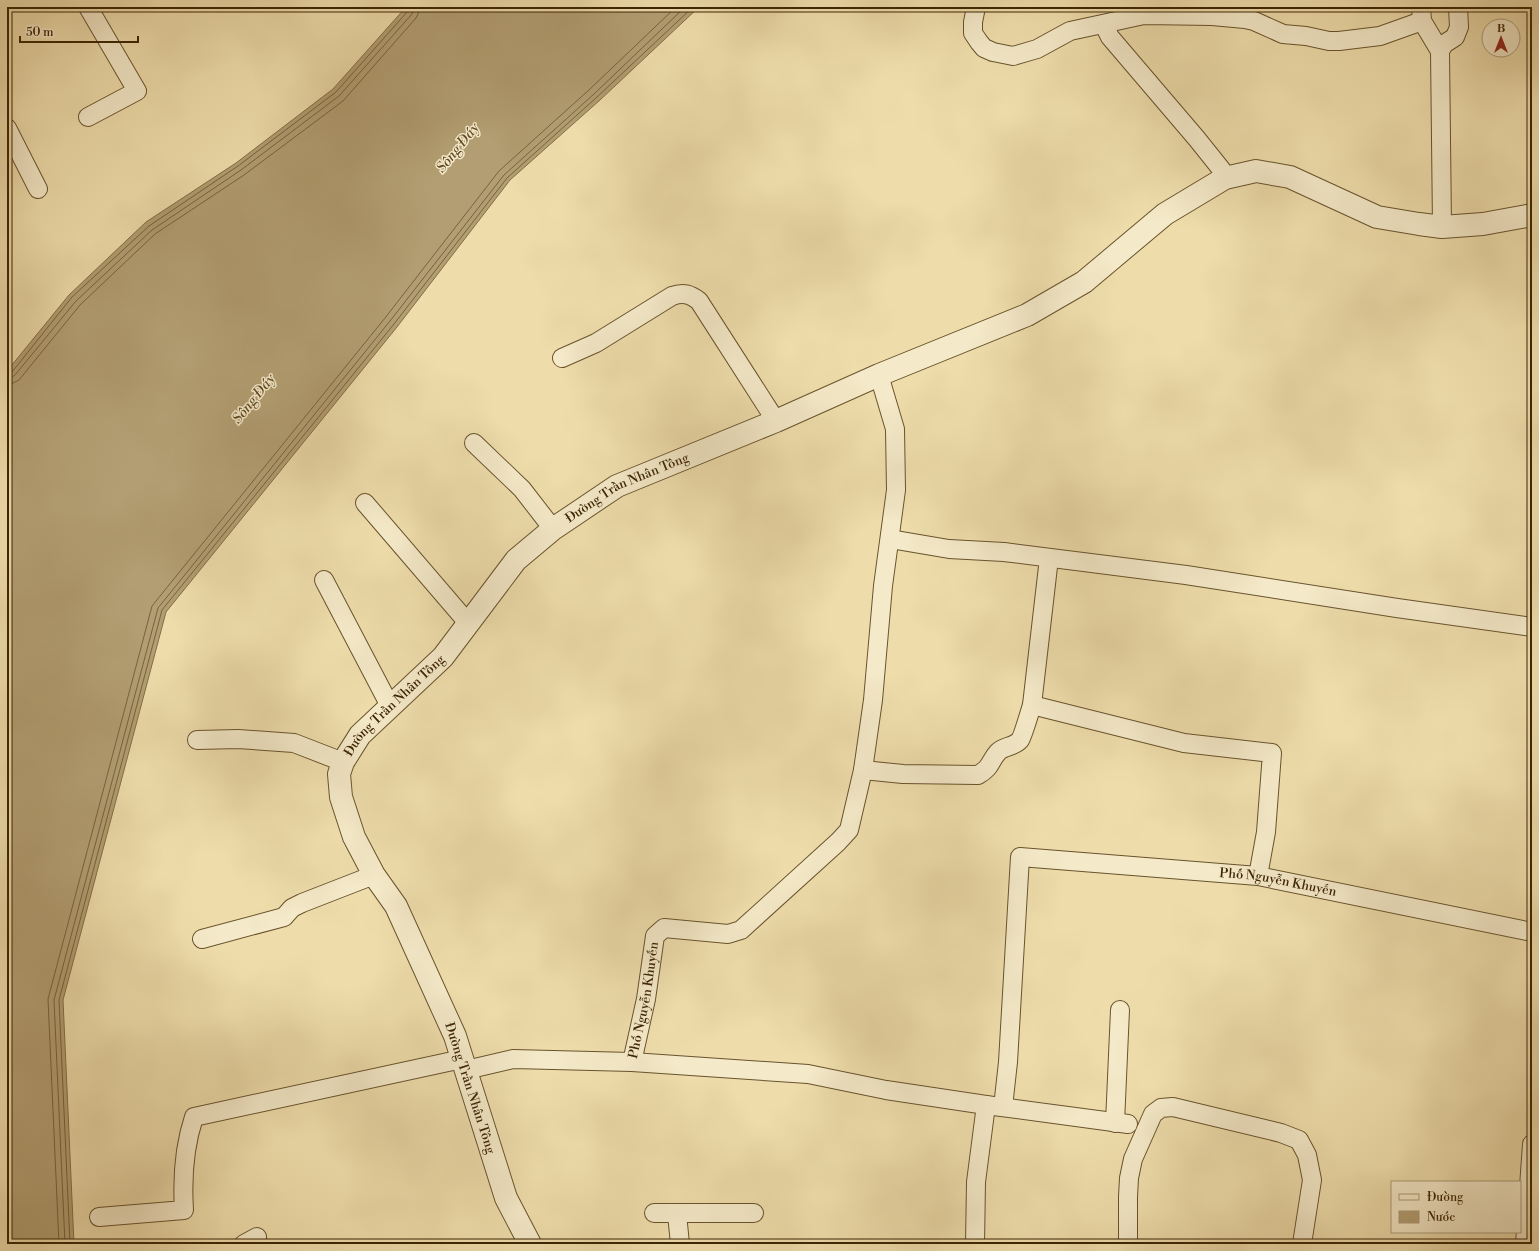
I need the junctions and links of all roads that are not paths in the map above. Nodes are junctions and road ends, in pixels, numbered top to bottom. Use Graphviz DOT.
graph roads {
  1 [pos="88,7"];
  2 [pos="976,7"];
  3 [pos="1458,7"];
  4 [pos="1122,13"];
  5 [pos="1421,14"];
  6 [pos="1104,25"];
  7 [pos="1440,52"];
  8 [pos="88,117"];
  9 [pos="7,128"];
  10 [pos="1225,178"];
  11 [pos="38,189"];
  12 [pos="1532,215"];
  13 [pos="1442,217"];
  14 [pos="562,358"];
  15 [pos="879,375"];
  16 [pos="776,421"];
  17 [pos="474,443"];
  18 [pos="365,503"];
  19 [pos="553,529"];
  20 [pos="890,539"];
  21 [pos="1049,558"];
  22 [pos="324,580"];
  23 [pos="468,623"];
  24 [pos="1532,627"];
  25 [pos="1032,705"];
  26 [pos="390,706"];
  27 [pos="198,740"];
  28 [pos="343,762"];
  29 [pos="863,770"];
  30 [pos="374,875"];
  31 [pos="1258,876"];
  32 [pos="1532,932"];
  33 [pos="202,939"];
  34 [pos="1120,1010"];
  35 [pos="632,1062"];
  36 [pos="464,1065"];
  37 [pos="994,1106"];
  38 [pos="1532,1144"];
  39 [pos="754,1212"];
  40 [pos="654,1213"];
  41 [pos="677,1214"];
  42 [pos="99,1217"];
  43 [pos="530,1244"];
  44 [pos="680,1244"];
  45 [pos="975,1244"];
  46 [pos="1128,1244"];
  47 [pos="1302,1244"];
  48 [pos="1525,1244"];
  1 -- 8 [label="street"];
  2 -- 6 [label="street"];
  3 -- 7 [label="street"];
  4 -- 5 [label="street"];
  4 -- 6 [label="street"];
  5 -- 7 [label="street"];
  6 -- 10 [label="street"];
  7 -- 13 [label="street"];
  9 -- 11 [label="street"];
  10 -- 13 [label="street, Đường Trần Nhân Tông"];
  10 -- 15 [label="street, Đường Trần Nhân Tông"];
  12 -- 13 [label="street, Đường Trần Nhân Tông"];
  14 -- 16 [label="street"];
  15 -- 16 [label="street, Đường Trần Nhân Tông"];
  15 -- 20 [label="street"];
  16 -- 19 [label="street, Đường Trần Nhân Tông"];
  17 -- 19 [label="street"];
  18 -- 23 [label="street"];
  19 -- 23 [label="street, Đường Trần Nhân Tông"];
  20 -- 21 [label="street"];
  20 -- 29 [label="street"];
  21 -- 24 [label="street"];
  21 -- 25 [label="street"];
  22 -- 26 [label="street"];
  23 -- 26 [label="street, Đường Trần Nhân Tông"];
  25 -- 29 [label="street"];
  25 -- 31 [label="street"];
  26 -- 28 [label="street, Đường Trần Nhân Tông"];
  27 -- 28 [label="street"];
  28 -- 30 [label="street, Đường Trần Nhân Tông"];
  29 -- 35 [label="street, Phố Nguyễn Khuyến"];
  30 -- 33 [label="street"];
  30 -- 36 [label="street, Đường Trần Nhân Tông"];
  31 -- 32 [label="street, Phố Nguyễn Khuyến"];
  31 -- 37 [label="street, Phố Nguyễn Khuyến"];
  34 -- 37 [label="street"];
  35 -- 36 [label="street, Phố Nguyễn Khuyến"];
  35 -- 37 [label="street"];
  36 -- 42 [label="street, Phố Nguyễn Khuyến"];
  36 -- 43 [label="street, Đường Trần Nhân Tông"];
  37 -- 45 [label="street"];
  38 -- 48 [label="street"];
  39 -- 41 [label="street"];
  40 -- 41 [label="street"];
  41 -- 44 [label="street"];
  46 -- 47 [label="street"];
}
